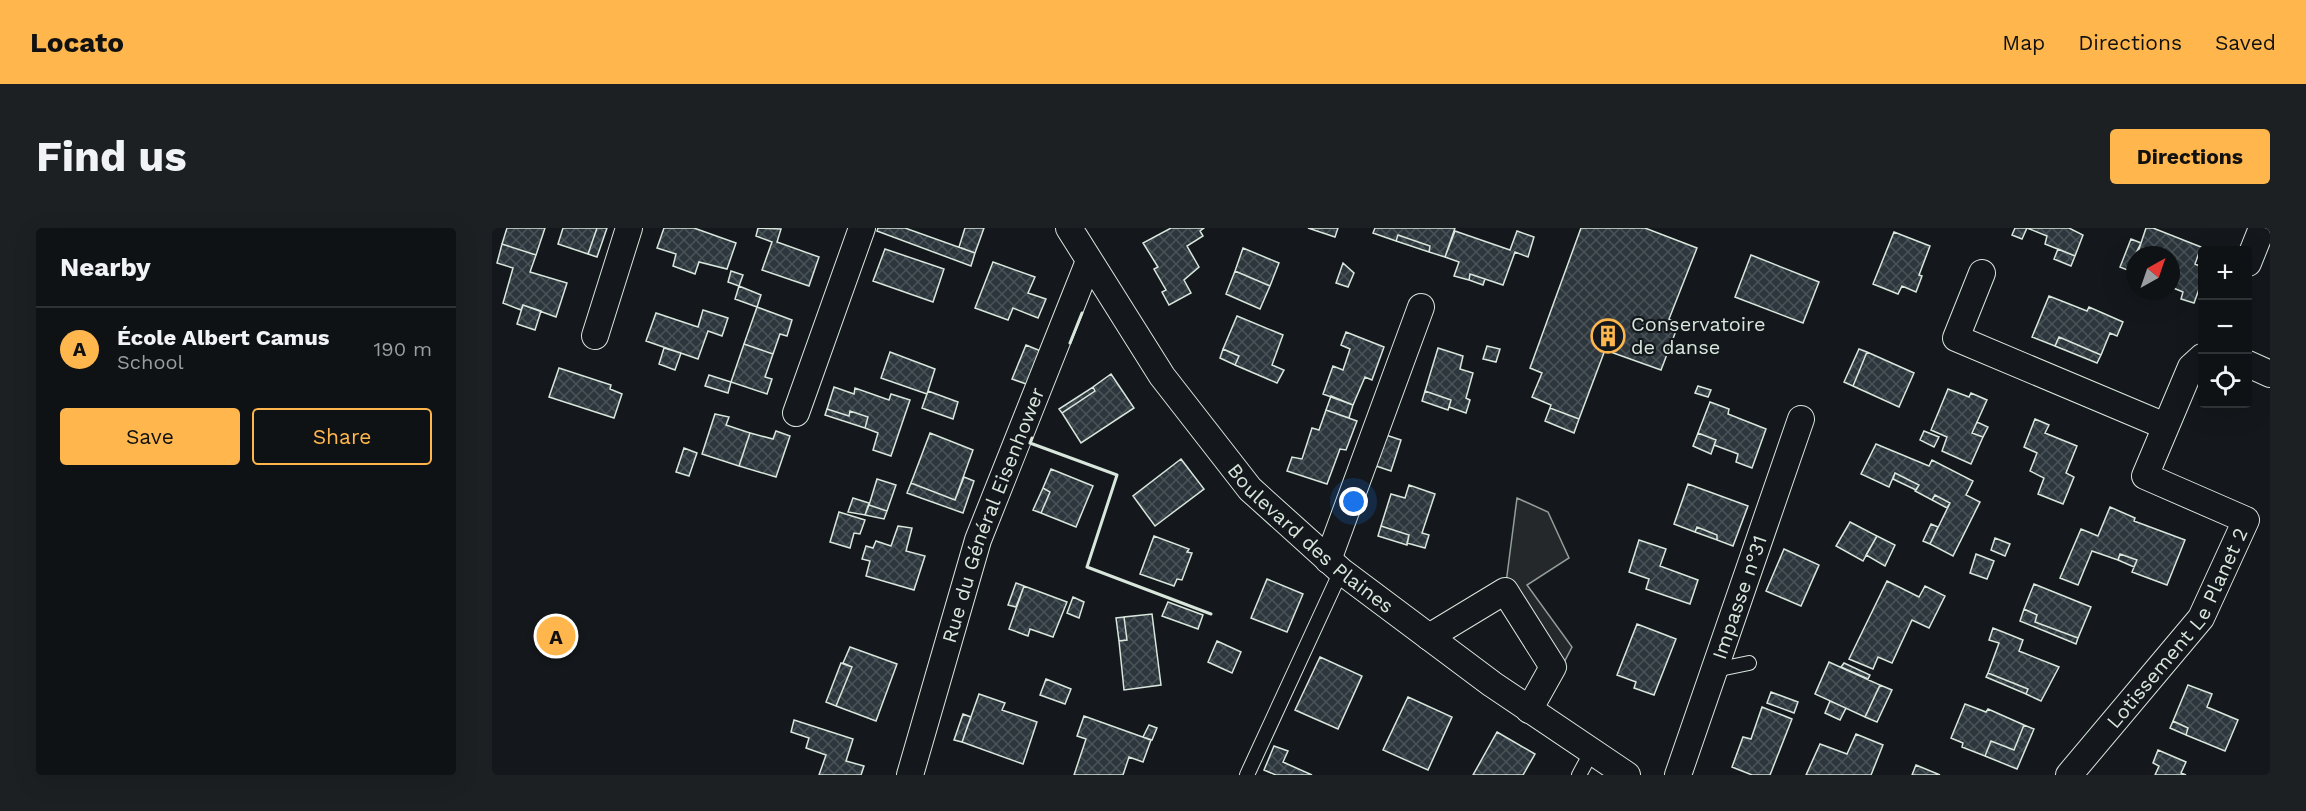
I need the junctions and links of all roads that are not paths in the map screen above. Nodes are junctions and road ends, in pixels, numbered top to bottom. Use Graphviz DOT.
graph roads {
  1 [pos="629,228"];
  2 [pos="862,228"];
  3 [pos="1069,228"];
  4 [pos="2262,228"];
  5 [pos="2252,251"];
  6 [pos="1089,261"];
  7 [pos="1982,273"];
  8 [pos="1421,307"];
  9 [pos="595,336"];
  10 [pos="2198,361"];
  11 [pos="2252,366"];
  12 [pos="2270,374"];
  13 [pos="796,413"];
  14 [pos="1801,419"];
  15 [pos="2165,426"];
  16 [pos="1335,565"];
  17 [pos="1429,637"];
  18 [pos="1749,663"];
  19 [pos="1714,670"];
  20 [pos="1529,710"];
  21 [pos="1592,751"];
  22 [pos="910,775"];
  23 [pos="1247,775"];
  24 [pos="1579,775"];
  25 [pos="1627,775"];
  26 [pos="1678,775"];
  27 [pos="2069,775"];
  1 -- 9 [label="street"];
  2 -- 13 [label="street"];
  3 -- 6 [label="street, Boulevard des Plaines"];
  4 -- 5 [label="street"];
  6 -- 16 [label="street, Boulevard des Plaines"];
  6 -- 22 [label="street, Rue du Général Eisenhower"];
  7 -- 15 [label="street"];
  8 -- 16 [label="street"];
  10 -- 15 [label="street, Lotissement Le Planet 2"];
  11 -- 12 [label="street"];
  14 -- 19 [label="street, Impasse n°31"];
  15 -- 27 [label="street, Lotissement Le Planet 2"];
  16 -- 17 [label="street, Boulevard des Plaines"];
  16 -- 23 [label="lane"];
  17 -- 20 [label="street, Boulevard des Plaines"];
  17 -- 20 [label="street"];
  18 -- 19 [label="lane"];
  19 -- 26 [label="street, Impasse n°31"];
  20 -- 21 [label="street, Boulevard des Plaines"];
  21 -- 24 [label="lane"];
  21 -- 25 [label="street, Boulevard des Plaines"];
}
